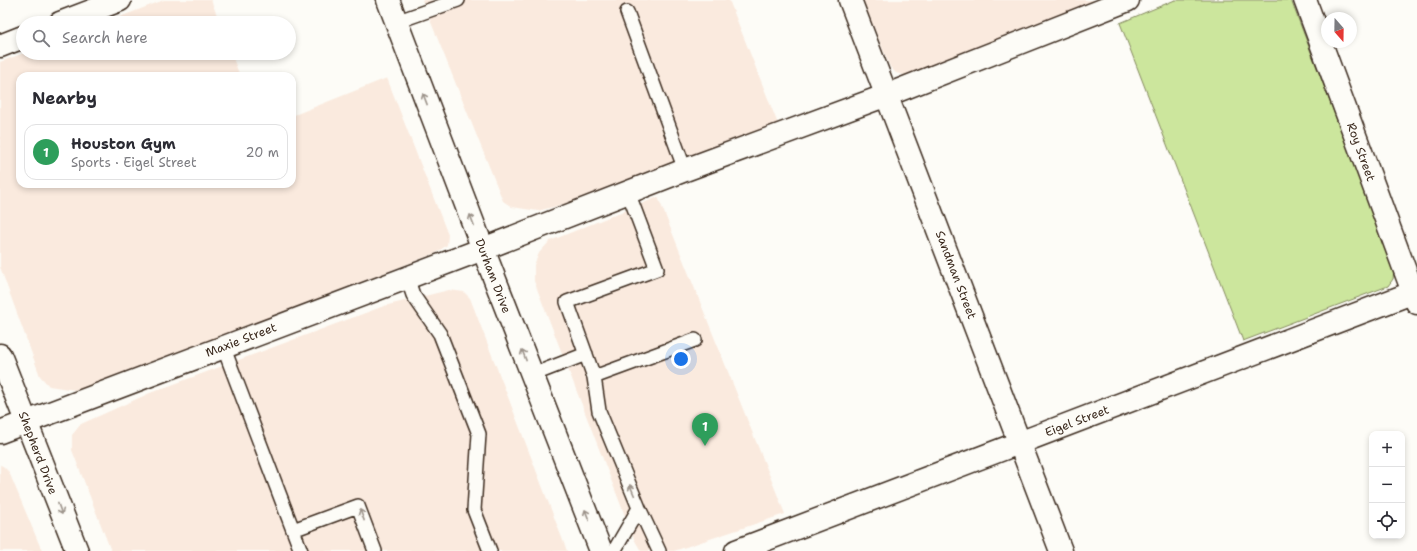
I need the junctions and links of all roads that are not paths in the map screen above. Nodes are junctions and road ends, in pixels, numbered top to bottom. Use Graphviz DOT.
graph roads {
  1 [pos="120,0"];
  2 [pos="388,0"];
  3 [pos="458,0"];
  4 [pos="850,0"];
  5 [pos="1128,0"];
  6 [pos="1305,0"];
  7 [pos="627,12"];
  8 [pos="78,16"];
  9 [pos="396,22"];
  10 [pos="16,40"];
  11 [pos="0,46"];
  12 [pos="888,96"];
  13 [pos="685,170"];
  14 [pos="628,192"];
  15 [pos="483,249"];
  16 [pos="407,278"];
  17 [pos="1416,296"];
  18 [pos="695,340"];
  19 [pos="223,346"];
  20 [pos="586,354"];
  21 [pos="0,355"];
  22 [pos="532,375"];
  23 [pos="594,376"];
  24 [pos="26,422"];
  25 [pos="0,432"];
  26 [pos="1020,443"];
  27 [pos="639,508"];
  28 [pos="293,530"];
  29 [pos="77,551"];
  30 [pos="301,551"];
  31 [pos="375,551"];
  32 [pos="490,551"];
  33 [pos="601,551"];
  34 [pos="614,551"];
  35 [pos="659,551"];
  36 [pos="736,551"];
  37 [pos="1061,551"];
  1 -- 8 [label="street"];
  2 -- 9 [label="street, Durham Drive"];
  3 -- 9 [label="lane"];
  4 -- 12 [label="street, Sandman Street"];
  5 -- 12 [label="street, Maxie Street"];
  6 -- 17 [label="street, Roy Street"];
  7 -- 13 [label="lane"];
  15 -- 9 [label="street, Durham Drive, one-way"];
  10 -- 11 [label="street"];
  12 -- 13 [label="street, Maxie Street"];
  12 -- 26 [label="street, Sandman Street"];
  13 -- 14 [label="street, Maxie Street"];
  14 -- 15 [label="street, Maxie Street"];
  14 -- 20 [label="lane"];
  15 -- 16 [label="street, Maxie Street"];
  22 -- 15 [label="street, Durham Drive, one-way"];
  16 -- 19 [label="street, Maxie Street"];
  16 -- 32 [label="lane"];
  17 -- 26 [label="street, Eigel Street"];
  18 -- 23 [label="lane"];
  19 -- 24 [label="street, Maxie Street"];
  19 -- 28 [label="lane"];
  20 -- 22 [label="lane"];
  20 -- 23 [label="lane"];
  21 -- 24 [label="street, Shepherd Drive"];
  33 -- 22 [label="street, Durham Drive, one-way"];
  27 -- 23 [label="lane, one-way"];
  24 -- 25 [label="street, Maxie Street"];
  24 -- 29 [label="street, Shepherd Drive, one-way"];
  26 -- 36 [label="street, Eigel Street"];
  26 -- 37 [label="street, Sandman Street"];
  27 -- 34 [label="lane"];
  27 -- 35 [label="lane"];
  28 -- 30 [label="lane"];
  31 -- 28 [label="lane, one-way"];
}
